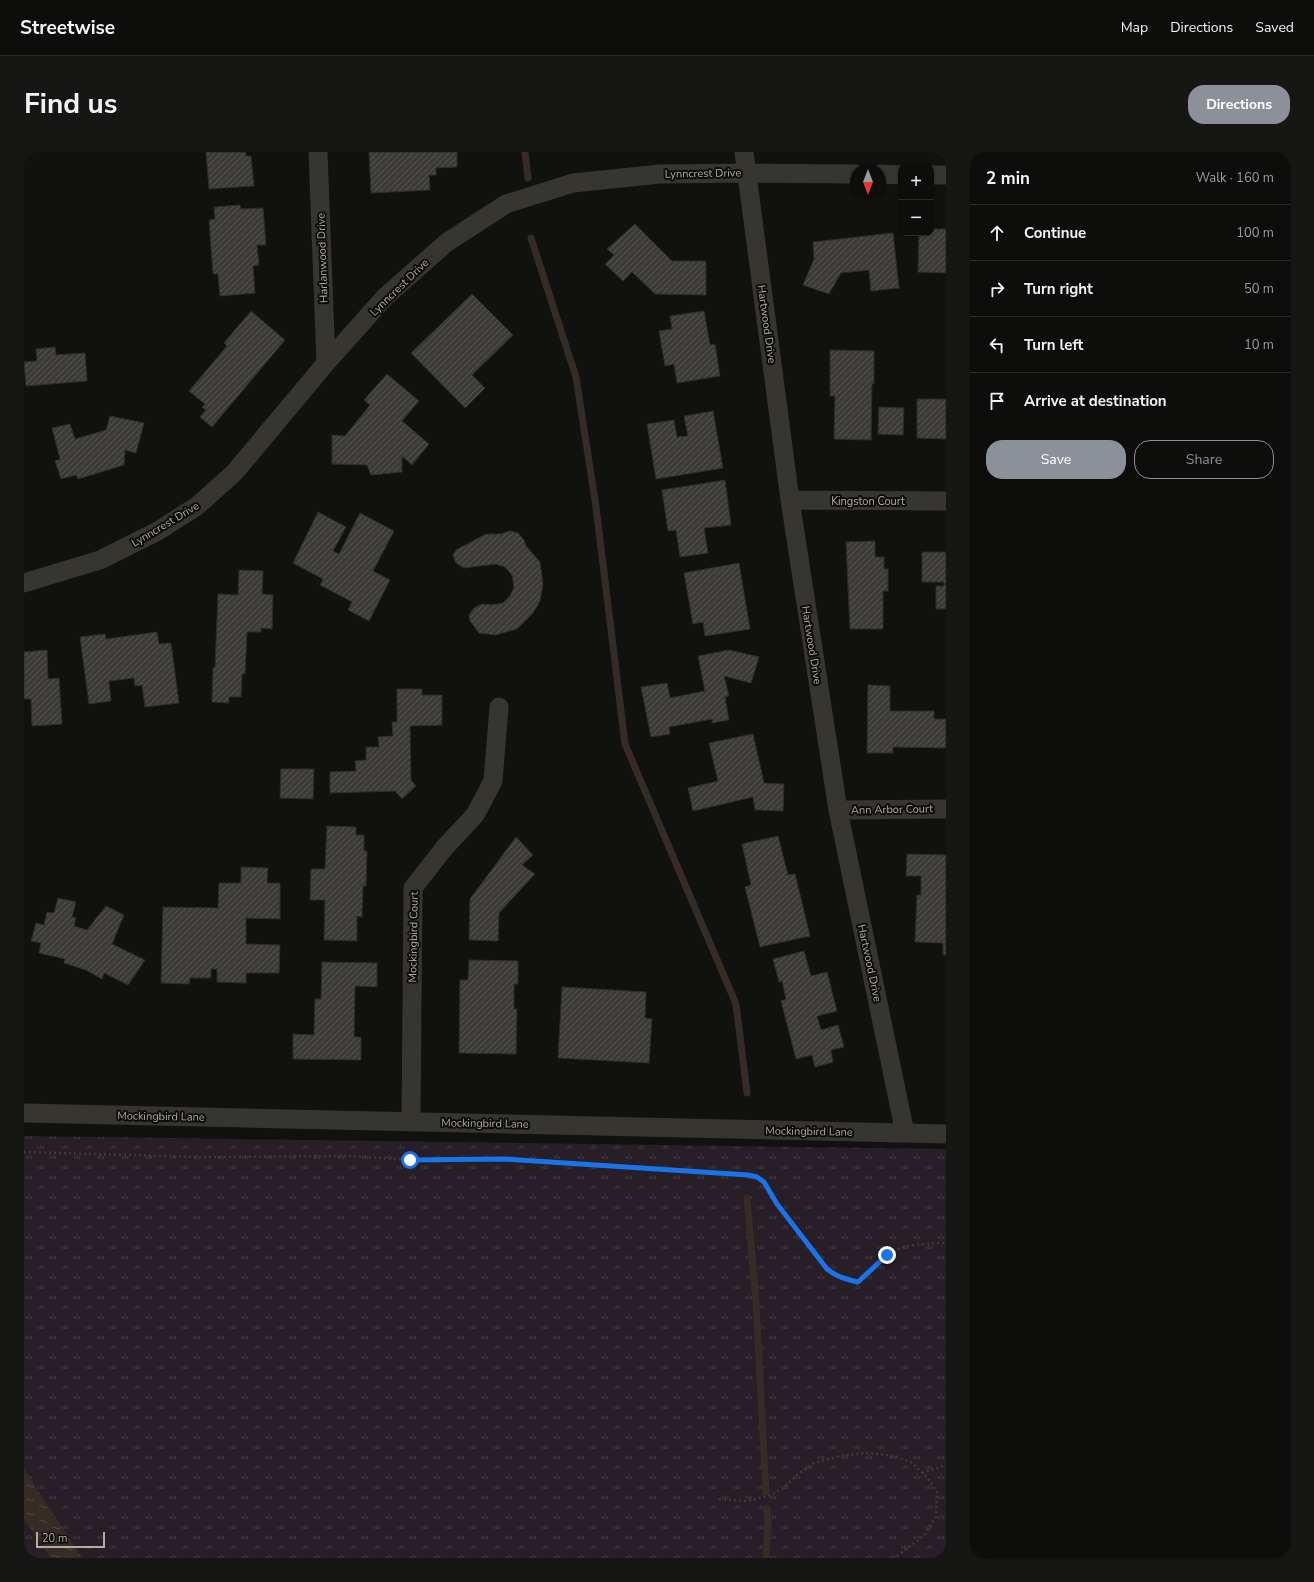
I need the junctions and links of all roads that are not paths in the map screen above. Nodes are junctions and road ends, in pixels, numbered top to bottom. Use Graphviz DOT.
graph roads {
  1 [pos="318,152"];
  2 [pos="744,152"];
  3 [pos="746,173"];
  4 [pos="850,174"];
  5 [pos="886,174"];
  6 [pos="898,174"];
  7 [pos="934,175"];
  8 [pos="946,175"];
  9 [pos="326,363"];
  10 [pos="790,500"];
  11 [pos="946,501"];
  12 [pos="24,583"];
  13 [pos="500,706"];
  14 [pos="946,809"];
  15 [pos="838,810"];
  16 [pos="24,1113"];
  17 [pos="411,1122"];
  18 [pos="905,1133"];
  19 [pos="946,1134"];
  1 -- 9 [label="street, Harlanwood Drive"];
  2 -- 3 [label="street, Hartwood Drive"];
  3 -- 4 [label="street, Lynncrest Drive"];
  3 -- 9 [label="street, Lynncrest Drive"];
  3 -- 10 [label="street, Hartwood Drive"];
  5 -- 6 [label="street"];
  7 -- 8 [label="street"];
  9 -- 12 [label="street, Lynncrest Drive"];
  10 -- 11 [label="street, Kingston Court"];
  10 -- 15 [label="street, Hartwood Drive"];
  13 -- 17 [label="street, Mockingbird Court"];
  14 -- 15 [label="street, Ann Arbor Court"];
  15 -- 18 [label="street, Hartwood Drive"];
  16 -- 17 [label="street, Mockingbird Lane"];
  17 -- 18 [label="street, Mockingbird Lane"];
  18 -- 19 [label="street, Mockingbird Lane"];
}
